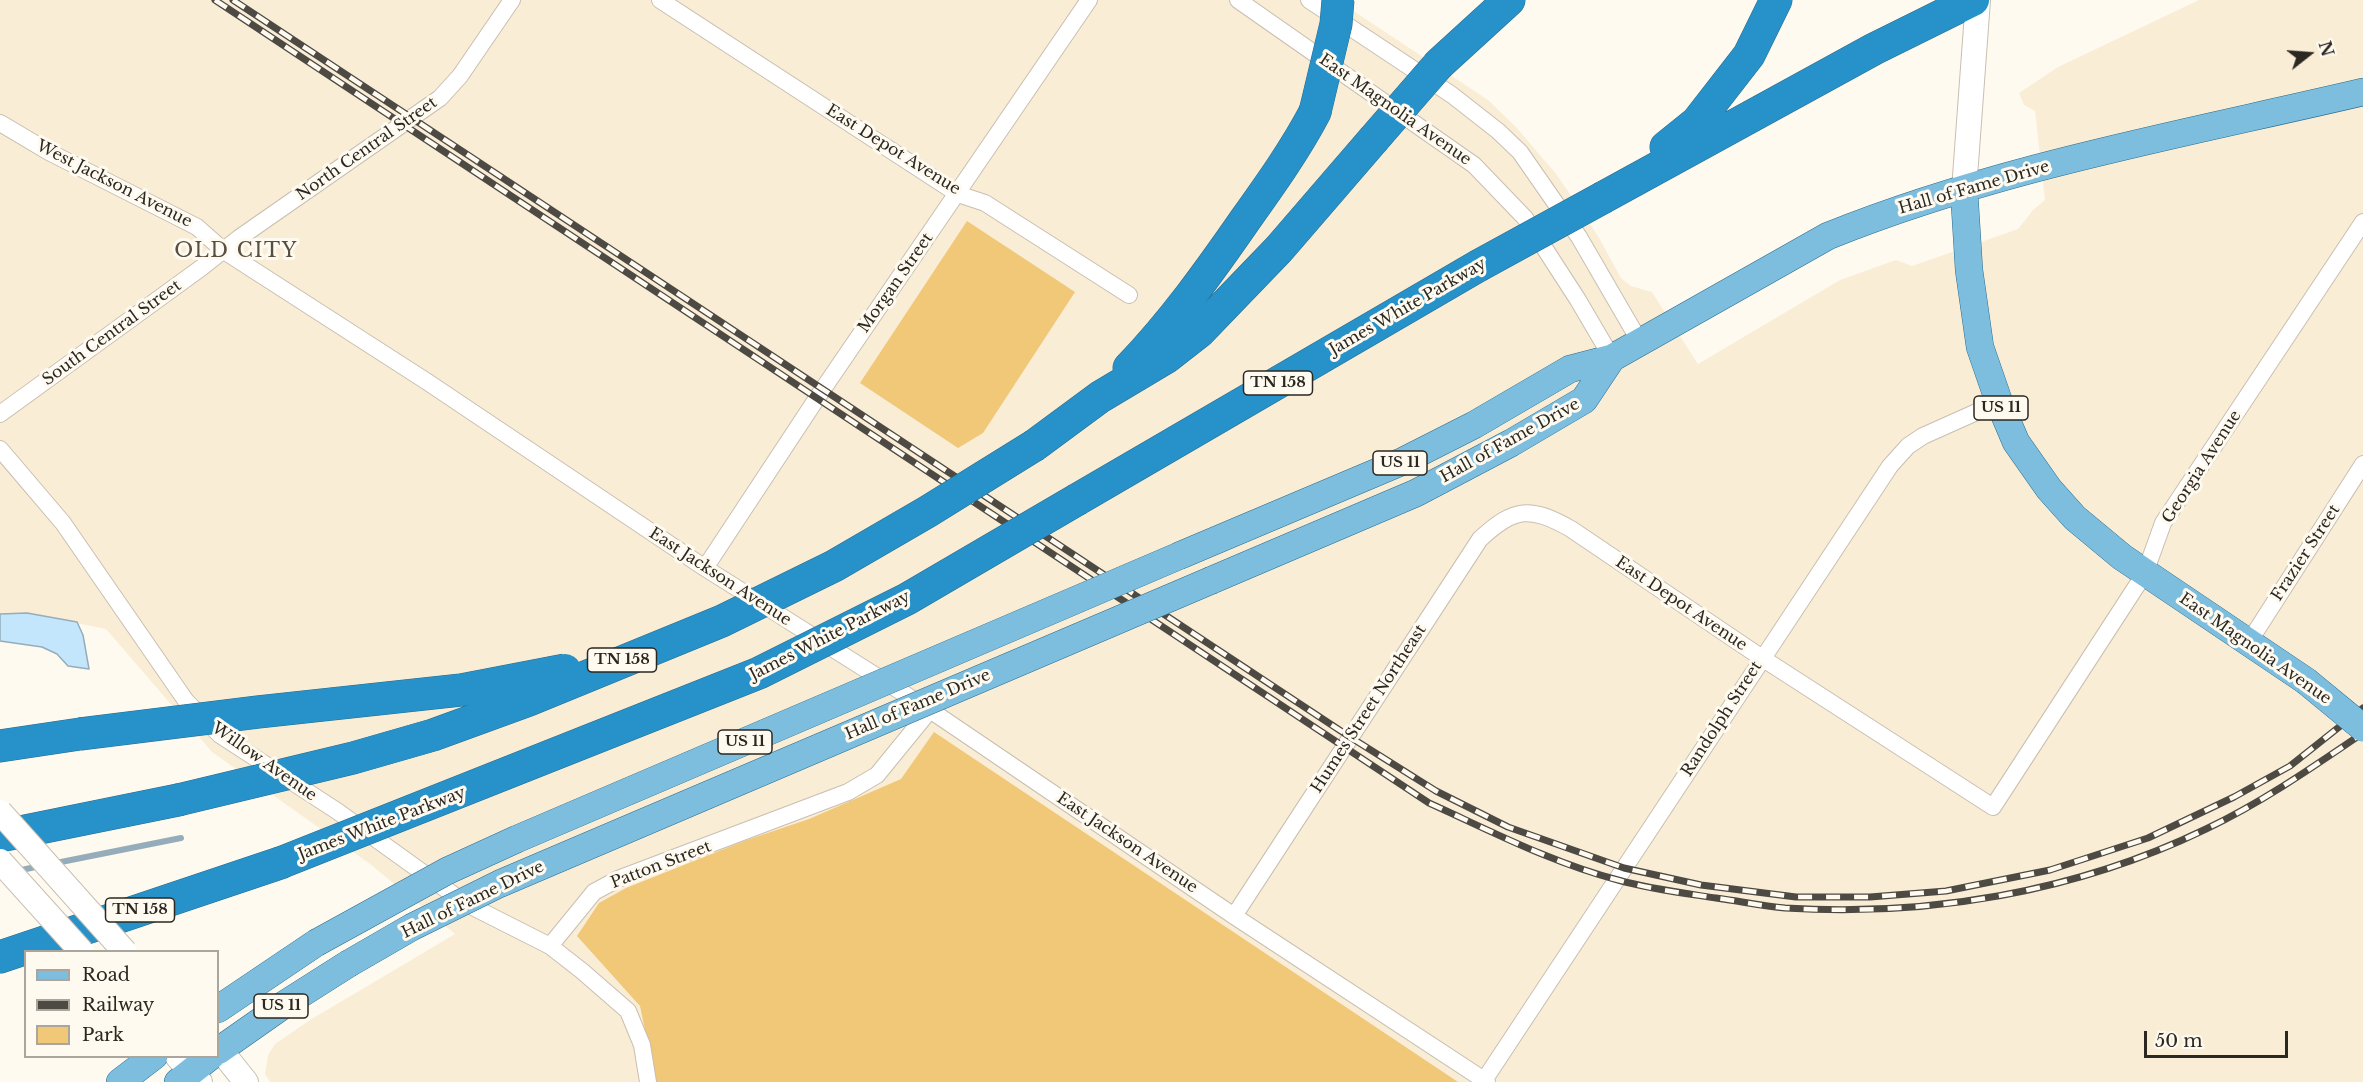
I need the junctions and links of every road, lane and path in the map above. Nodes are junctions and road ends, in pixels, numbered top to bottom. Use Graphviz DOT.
graph roads {
  1 [pos="512,0"];
  2 [pos="660,0"];
  3 [pos="1089,0"];
  4 [pos="1238,0"];
  5 [pos="1309,0"];
  6 [pos="1338,0"];
  7 [pos="1509,0"];
  8 [pos="1776,0"];
  9 [pos="1973,0"];
  10 [pos="1978,0"];
  11 [pos="2363,92"];
  12 [pos="0,123"];
  13 [pos="1964,190"];
  14 [pos="958,194"];
  15 [pos="1604,197"];
  16 [pos="2363,222"];
  17 [pos="224,251"];
  18 [pos="1129,295"];
  19 [pos="1640,342"];
  20 [pos="1612,358"];
  21 [pos="1100,398"];
  22 [pos="1999,402"];
  23 [pos="0,414"];
  24 [pos="0,449"];
  25 [pos="2363,465"];
  26 [pos="1516,514"];
  27 [pos="705,568"];
  28 [pos="2145,573"];
  29 [pos="2249,642"];
  30 [pos="628,658"];
  31 [pos="1762,658"];
  32 [pos="930,711"];
  33 [pos="2363,728"];
  34 [pos="0,746"];
  35 [pos="1993,807"];
  36 [pos="0,812"];
  37 [pos="0,836"];
  38 [pos="0,861"];
  39 [pos="1234,916"];
  40 [pos="550,946"];
  41 [pos="81,950"];
  42 [pos="124,950"];
  43 [pos="0,957"];
  44 [pos="219,1008"];
  45 [pos="219,1050"];
  46 [pos="151,1058"];
  47 [pos="201,1062"];
  48 [pos="1485,1081"];
  49 [pos="120,1082"];
  50 [pos="246,1082"];
  51 [pos="648,1082"];
  1 -- 17 [label="street, North Central Street"];
  2 -- 14 [label="street, East Depot Avenue"];
  3 -- 14 [label="street, Morgan Street"];
  4 -- 20 [label="street, East Magnolia Avenue"];
  5 -- 19 [label="street"];
  6 -- 21 [label="highway, bridge"];
  7 -- 21 [label="highway, bridge"];
  8 -- 15 [label="highway"];
  9 -- 15 [label="highway"];
  10 -- 13 [label="main road"];
  11 -- 13 [label="main road, Hall of Fame Drive"];
  12 -- 17 [label="street, West Jackson Avenue"];
  13 -- 19 [label="main road, Hall of Fame Drive / US 11"];
  13 -- 22 [label="main road, US 11"];
  14 -- 18 [label="street, East Depot Avenue"];
  14 -- 27 [label="street, Morgan Street"];
  15 -- 43 [label="highway, James White Parkway / TN 158, bridge"];
  16 -- 28 [label="street, Georgia Avenue"];
  17 -- 23 [label="street, South Central Street"];
  17 -- 27 [label="street, East Jackson Avenue"];
  19 -- 20 [label="main road, Hall of Fame Drive / US 11"];
  20 -- 44 [label="main road, Hall of Fame Drive / US 11, bridge"];
  20 -- 45 [label="main road, Hall of Fame Drive / US 11, bridge"];
  21 -- 30 [label="highway, TN 158, bridge"];
  22 -- 28 [label="main road, US 11"];
  22 -- 31 [label="street, Randolph Street"];
  24 -- 40 [label="street, Willow Avenue"];
  25 -- 29 [label="street, Frazier Street"];
  26 -- 31 [label="street, East Depot Avenue"];
  26 -- 39 [label="street, Humes Street Northeast"];
  27 -- 32 [label="street, East Jackson Avenue"];
  28 -- 29 [label="main road, East Magnolia Avenue / US 11"];
  28 -- 35 [label="street, Georgia Avenue"];
  29 -- 33 [label="main road, East Magnolia Avenue / US 11, bridge"];
  30 -- 34 [label="highway, bridge"];
  30 -- 37 [label="highway, TN 158, bridge"];
  31 -- 35 [label="street, East Depot Avenue"];
  31 -- 48 [label="street, Randolph Street"];
  32 -- 39 [label="street, East Jackson Avenue"];
  32 -- 40 [label="street, Patton Street"];
  36 -- 42 [label="main road, bridge"];
  38 -- 41 [label="main road, bridge"];
  39 -- 48 [label="street, East Jackson Avenue"];
  40 -- 51 [label="street"];
  46 -- 49 [label="main road"];
  47 -- 50 [label="main road"];
}
